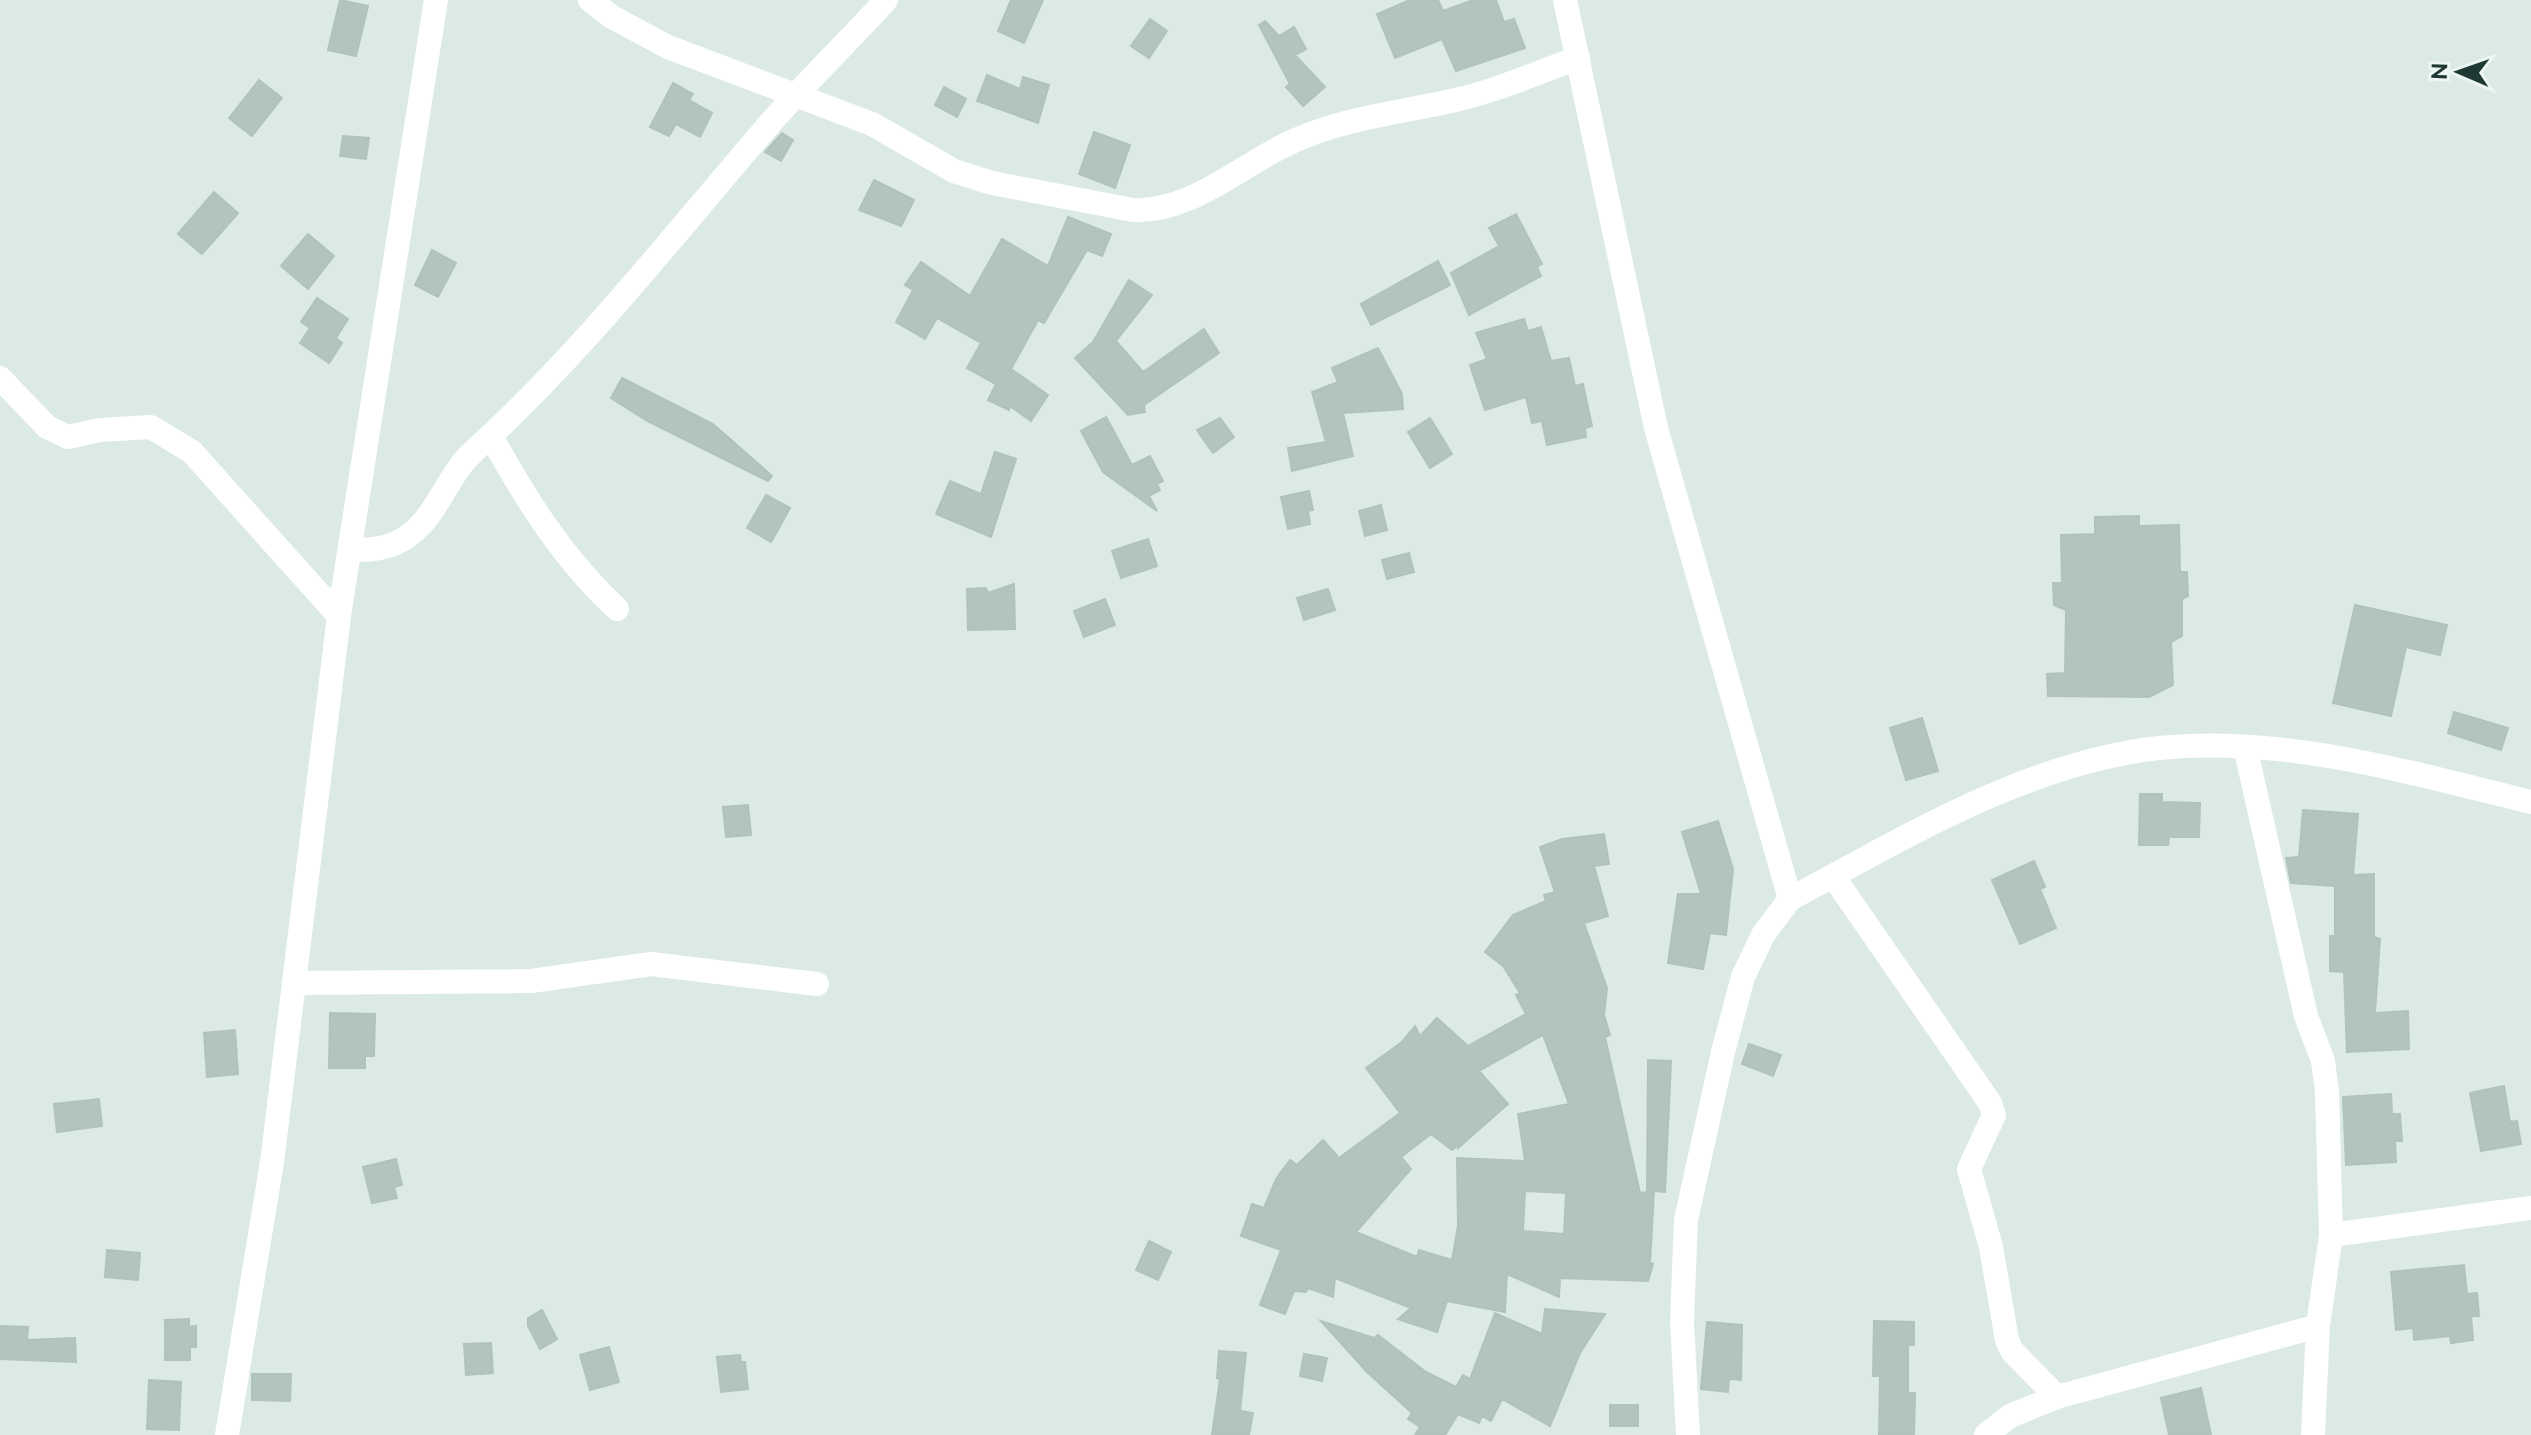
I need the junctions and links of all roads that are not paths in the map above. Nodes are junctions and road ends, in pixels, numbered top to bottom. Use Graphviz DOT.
graph roads {
  1 [pos="436,0"];
  2 [pos="590,0"];
  3 [pos="886,0"];
  4 [pos="1565,0"];
  5 [pos="618,8"];
  6 [pos="1578,58"];
  7 [pos="799,94"];
  8 [pos="0,378"];
  9 [pos="492,438"];
  10 [pos="351,550"];
  11 [pos="617,609"];
  12 [pos="339,616"];
  13 [pos="2245,747"];
  14 [pos="2531,802"];
  15 [pos="1833,876"];
  16 [pos="1790,899"];
  17 [pos="295,983"];
  18 [pos="817,984"];
  19 [pos="2531,1208"];
  20 [pos="2331,1235"];
  21 [pos="2318,1326"];
  22 [pos="2057,1397"];
  23 [pos="227,1435"];
  24 [pos="1688,1435"];
  25 [pos="1986,1435"];
  26 [pos="2313,1435"];
  1 -- 10 [label="street"];
  2 -- 5 [label="street"];
  3 -- 7 [label="street"];
  4 -- 6 [label="street"];
  5 -- 7 [label="street"];
  6 -- 7 [label="street"];
  6 -- 16 [label="street"];
  7 -- 9 [label="street"];
  8 -- 12 [label="street"];
  9 -- 10 [label="street"];
  9 -- 11 [label="street"];
  10 -- 12 [label="street"];
  12 -- 17 [label="street"];
  13 -- 14 [label="street"];
  13 -- 15 [label="street"];
  13 -- 20 [label="street"];
  15 -- 16 [label="street"];
  15 -- 22 [label="street"];
  16 -- 24 [label="street"];
  17 -- 18 [label="street"];
  17 -- 23 [label="street"];
  19 -- 20 [label="street"];
  20 -- 21 [label="street"];
  21 -- 22 [label="street"];
  21 -- 26 [label="street"];
  22 -- 25 [label="street"];
}
